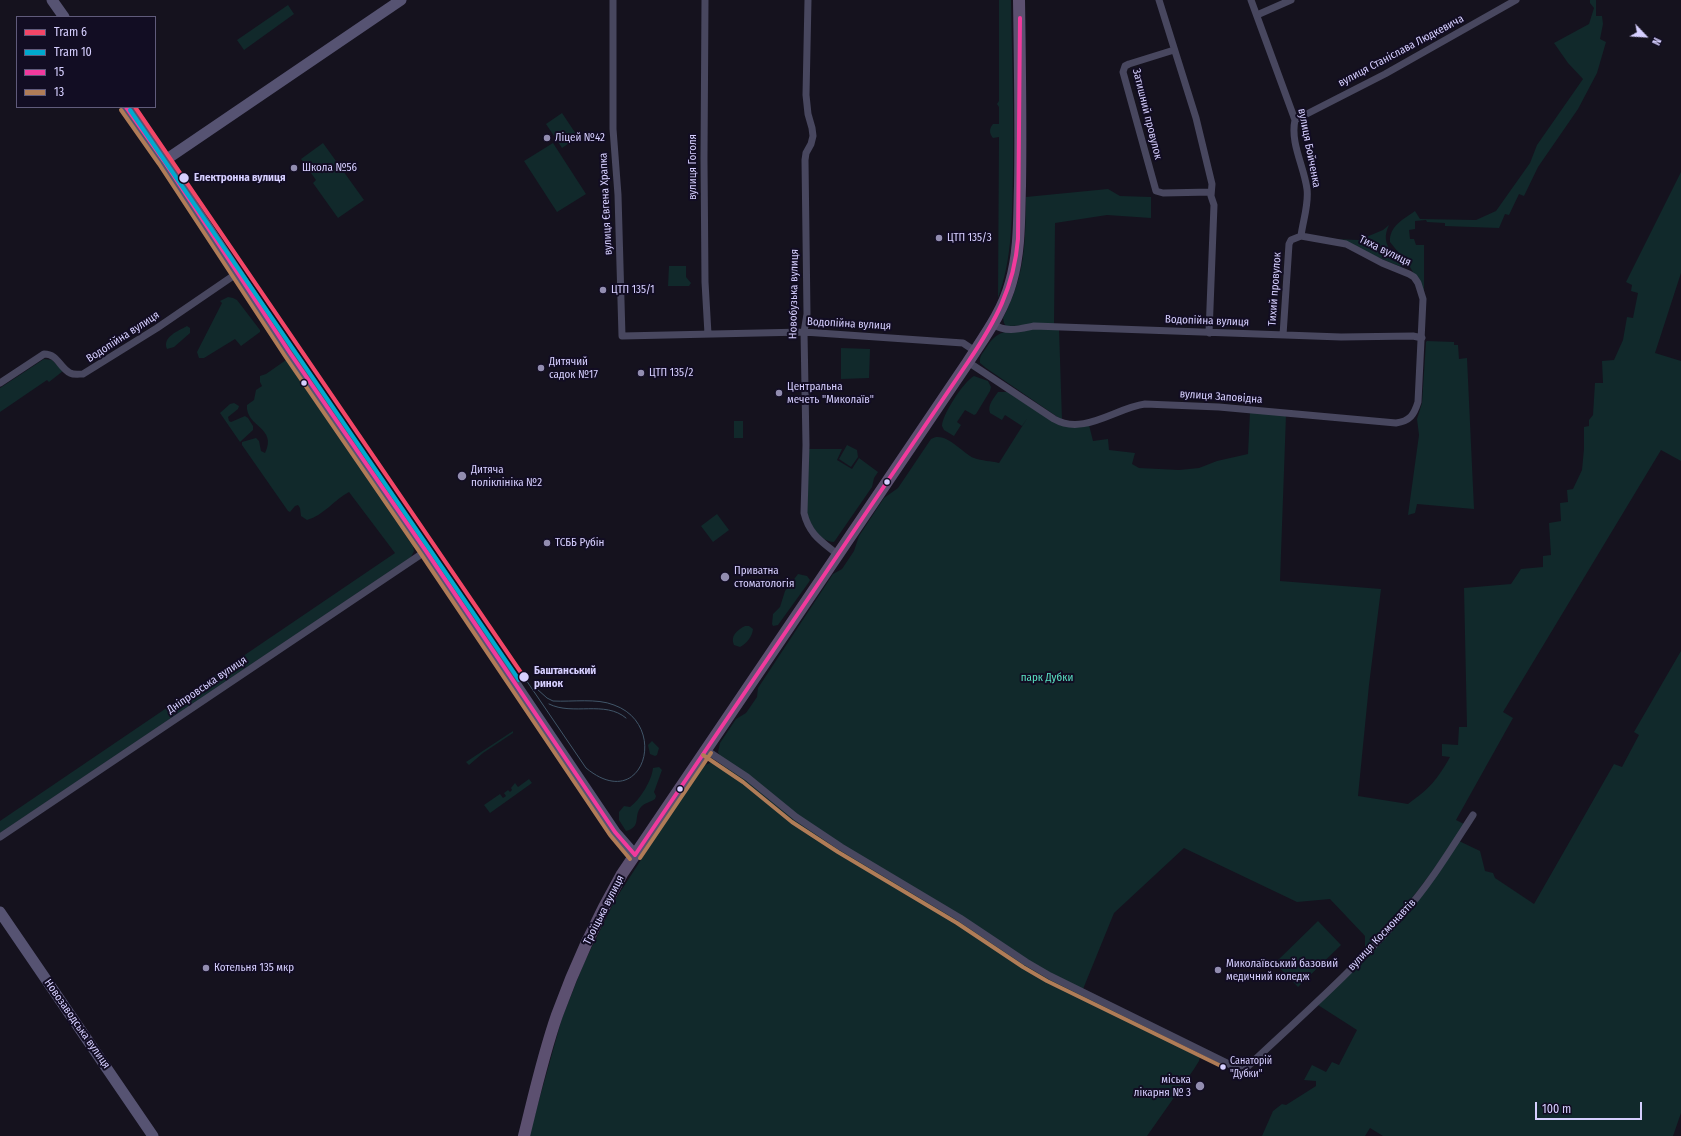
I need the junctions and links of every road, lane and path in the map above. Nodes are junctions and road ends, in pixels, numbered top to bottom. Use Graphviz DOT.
graph roads {
  1 [pos="52,0"];
  2 [pos="401,0"];
  3 [pos="613,0"];
  4 [pos="705,0"];
  5 [pos="808,0"];
  6 [pos="1019,0"];
  7 [pos="1159,0"];
  8 [pos="1251,0"];
  9 [pos="1291,0"];
  10 [pos="1516,0"];
  11 [pos="1257,15"];
  12 [pos="63,16"];
  13 [pos="1174,50"];
  14 [pos="127,108"];
  15 [pos="1295,120"];
  16 [pos="164,161"];
  17 [pos="1211,192"];
  18 [pos="1301,236"];
  19 [pos="236,274"];
  20 [pos="993,324"];
  21 [pos="804,332"];
  22 [pos="1209,333"];
  23 [pos="708,334"];
  24 [pos="1283,335"];
  25 [pos="622,336"];
  26 [pos="1422,338"];
  27 [pos="975,351"];
  28 [pos="968,362"];
  29 [pos="0,383"];
  30 [pos="426,551"];
  31 [pos="837,554"];
  32 [pos="706,750"];
  33 [pos="1473,815"];
  34 [pos="0,837"];
  35 [pos="635,855"];
  36 [pos="0,912"];
  37 [pos="153,1136"];
  38 [pos="524,1136"];
  1 -- 12 [label="main road"];
  2 -- 16 [label="main road"];
  3 -- 25 [label="street, вулиця Євгена Храпка"];
  4 -- 23 [label="street, вулиця Гоголя"];
  5 -- 21 [label="street, Новобузька вулиця"];
  6 -- 20 [label="main road, Троїцька вулиця"];
  7 -- 13 [label="street"];
  8 -- 11 [label="street, вулиця Бойченка"];
  9 -- 11 [label="street"];
  10 -- 15 [label="street, вулиця Станіслава Людкевича"];
  11 -- 15 [label="street, вулиця Бойченка"];
  13 -- 17 [label="street"];
  13 -- 17 [label="street, Затишний провулок"];
  14 -- 16 [label="main road"];
  15 -- 18 [label="street, вулиця Бойченка"];
  16 -- 19 [label="main road"];
  17 -- 22 [label="street"];
  18 -- 24 [label="street, Тихий провулок"];
  18 -- 26 [label="street, Тиха вулиця"];
  19 -- 29 [label="street, Водопійна вулиця"];
  19 -- 30 [label="main road"];
  20 -- 22 [label="street, Водопійна вулиця"];
  20 -- 27 [label="main road, Троїцька вулиця"];
  21 -- 23 [label="street, Водопійна вулиця"];
  21 -- 27 [label="street, Водопійна вулиця"];
  21 -- 31 [label="street, Новобузька вулиця"];
  22 -- 24 [label="street, Водопійна вулиця"];
  23 -- 25 [label="street, Водопійна вулиця"];
  24 -- 26 [label="street, Водопійна вулиця"];
  26 -- 28 [label="street, вулиця Заповідна"];
  27 -- 28 [label="main road, Троїцька вулиця"];
  28 -- 31 [label="main road, Троїцька вулиця"];
  30 -- 34 [label="street, Дніпровська вулиця"];
  30 -- 35 [label="main road"];
  31 -- 32 [label="main road, Троїцька вулиця"];
  32 -- 33 [label="street, вулиця Космонавтів"];
  32 -- 35 [label="main road, Троїцька вулиця"];
  35 -- 38 [label="main road, Троїцька вулиця"];
  36 -- 37 [label="main road, Новозаводська вулиця"];
}
